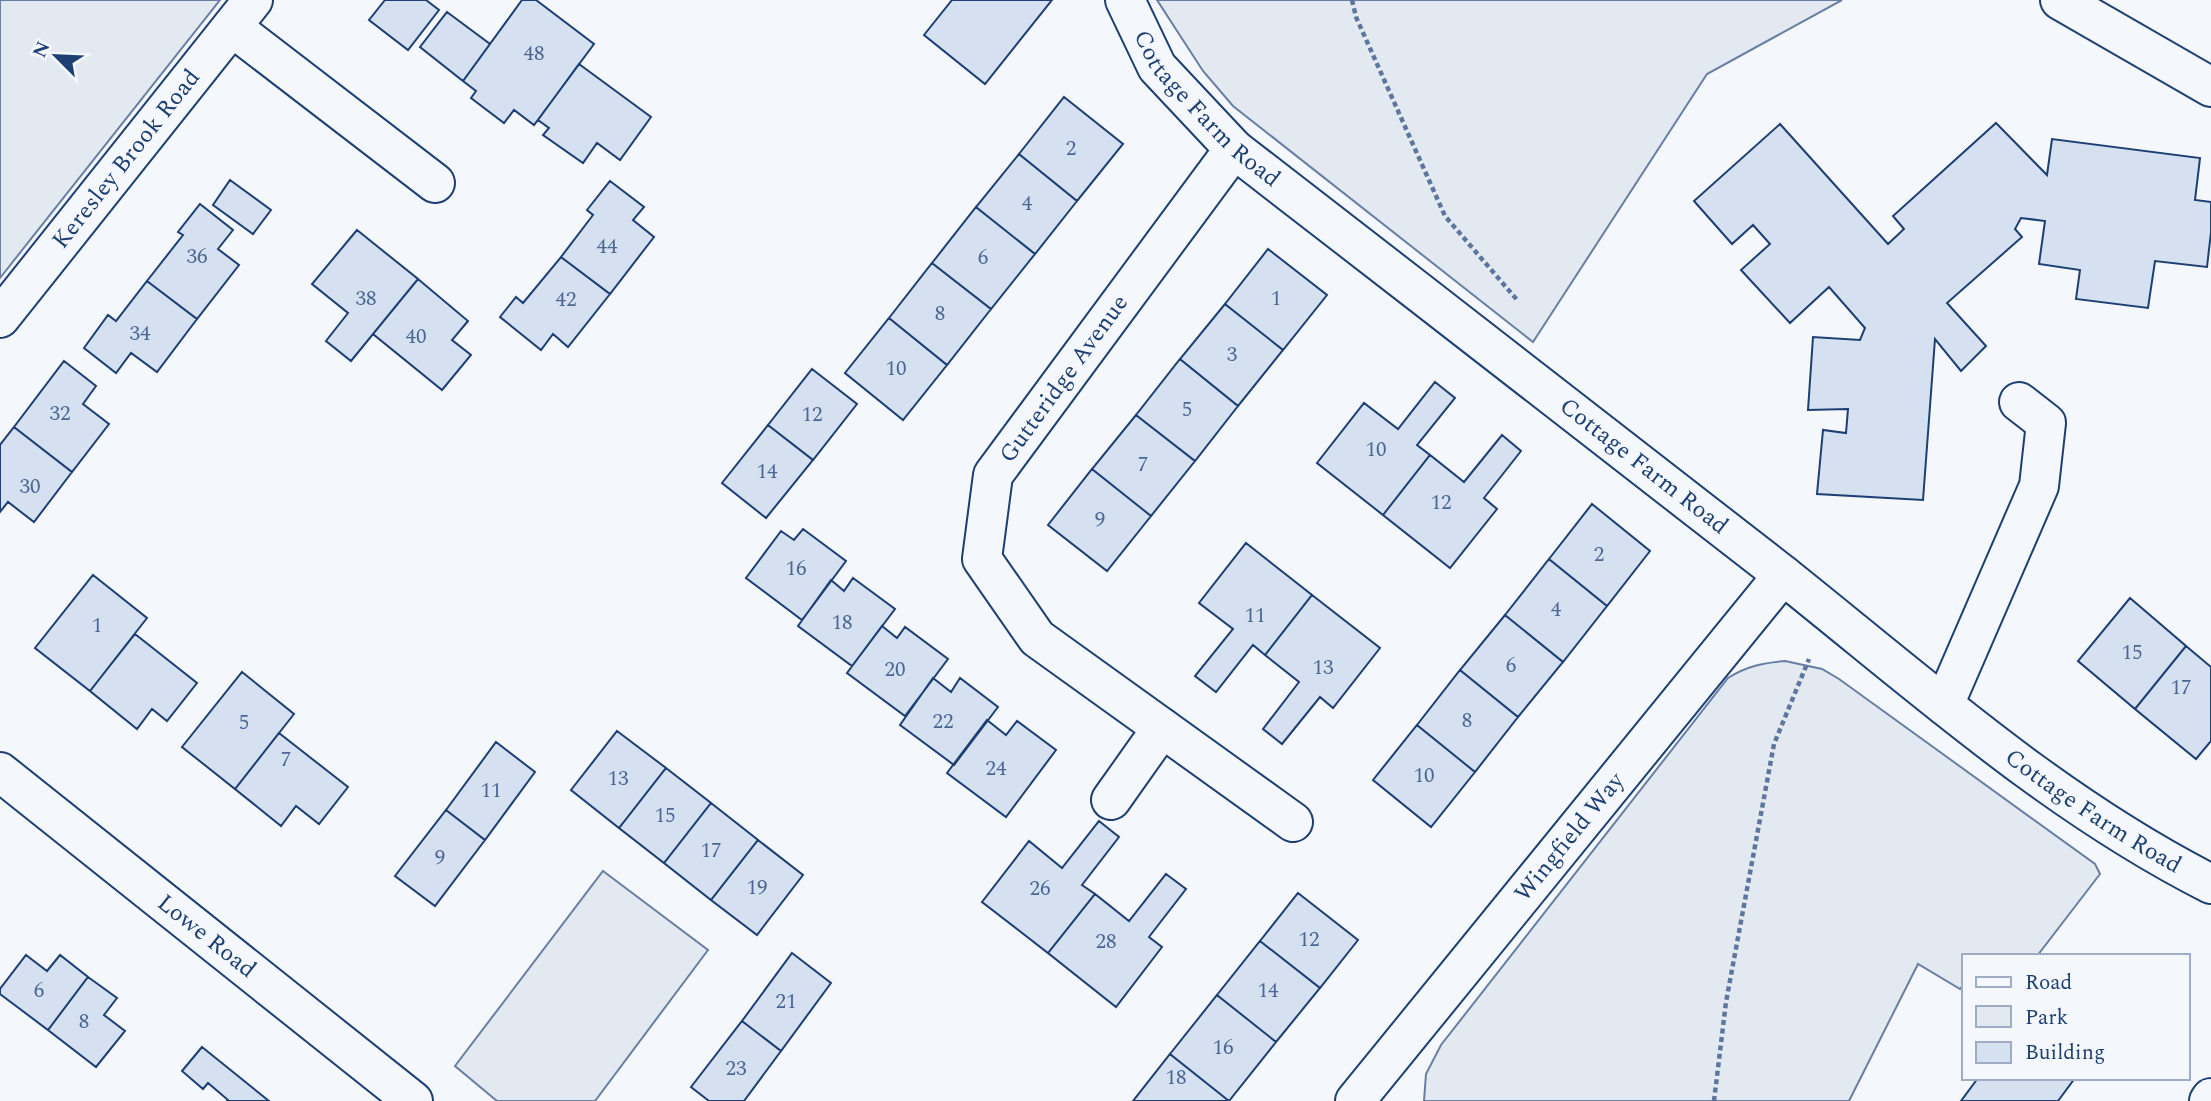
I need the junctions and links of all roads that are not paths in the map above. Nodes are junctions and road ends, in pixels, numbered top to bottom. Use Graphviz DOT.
graph roads {
  1 [pos="1125,0"];
  2 [pos="2060,0"];
  3 [pos="243,13"];
  4 [pos="2211,87"];
  5 [pos="1234,149"];
  6 [pos="435,183"];
  7 [pos="0,318"];
  8 [pos="2019,402"];
  9 [pos="1783,575"];
  10 [pos="1944,705"];
  11 [pos="1162,727"];
  12 [pos="0,772"];
  13 [pos="1111,800"];
  14 [pos="1293,822"];
  15 [pos="2211,884"];
  16 [pos="413,1101"];
  17 [pos="1355,1101"];
  1 -- 5 [label="street, Cottage Farm Road"];
  2 -- 4 [label="street"];
  3 -- 6 [label="street"];
  3 -- 7 [label="street, Keresley Brook Road"];
  5 -- 9 [label="street, Cottage Farm Road"];
  5 -- 11 [label="street, Gutteridge Avenue"];
  8 -- 10 [label="street"];
  9 -- 10 [label="street, Cottage Farm Road"];
  9 -- 17 [label="street, Wingfield Way"];
  10 -- 15 [label="street, Cottage Farm Road"];
  11 -- 13 [label="street"];
  11 -- 14 [label="street, Gutteridge Avenue"];
  12 -- 16 [label="street, Lowe Road"];
}
